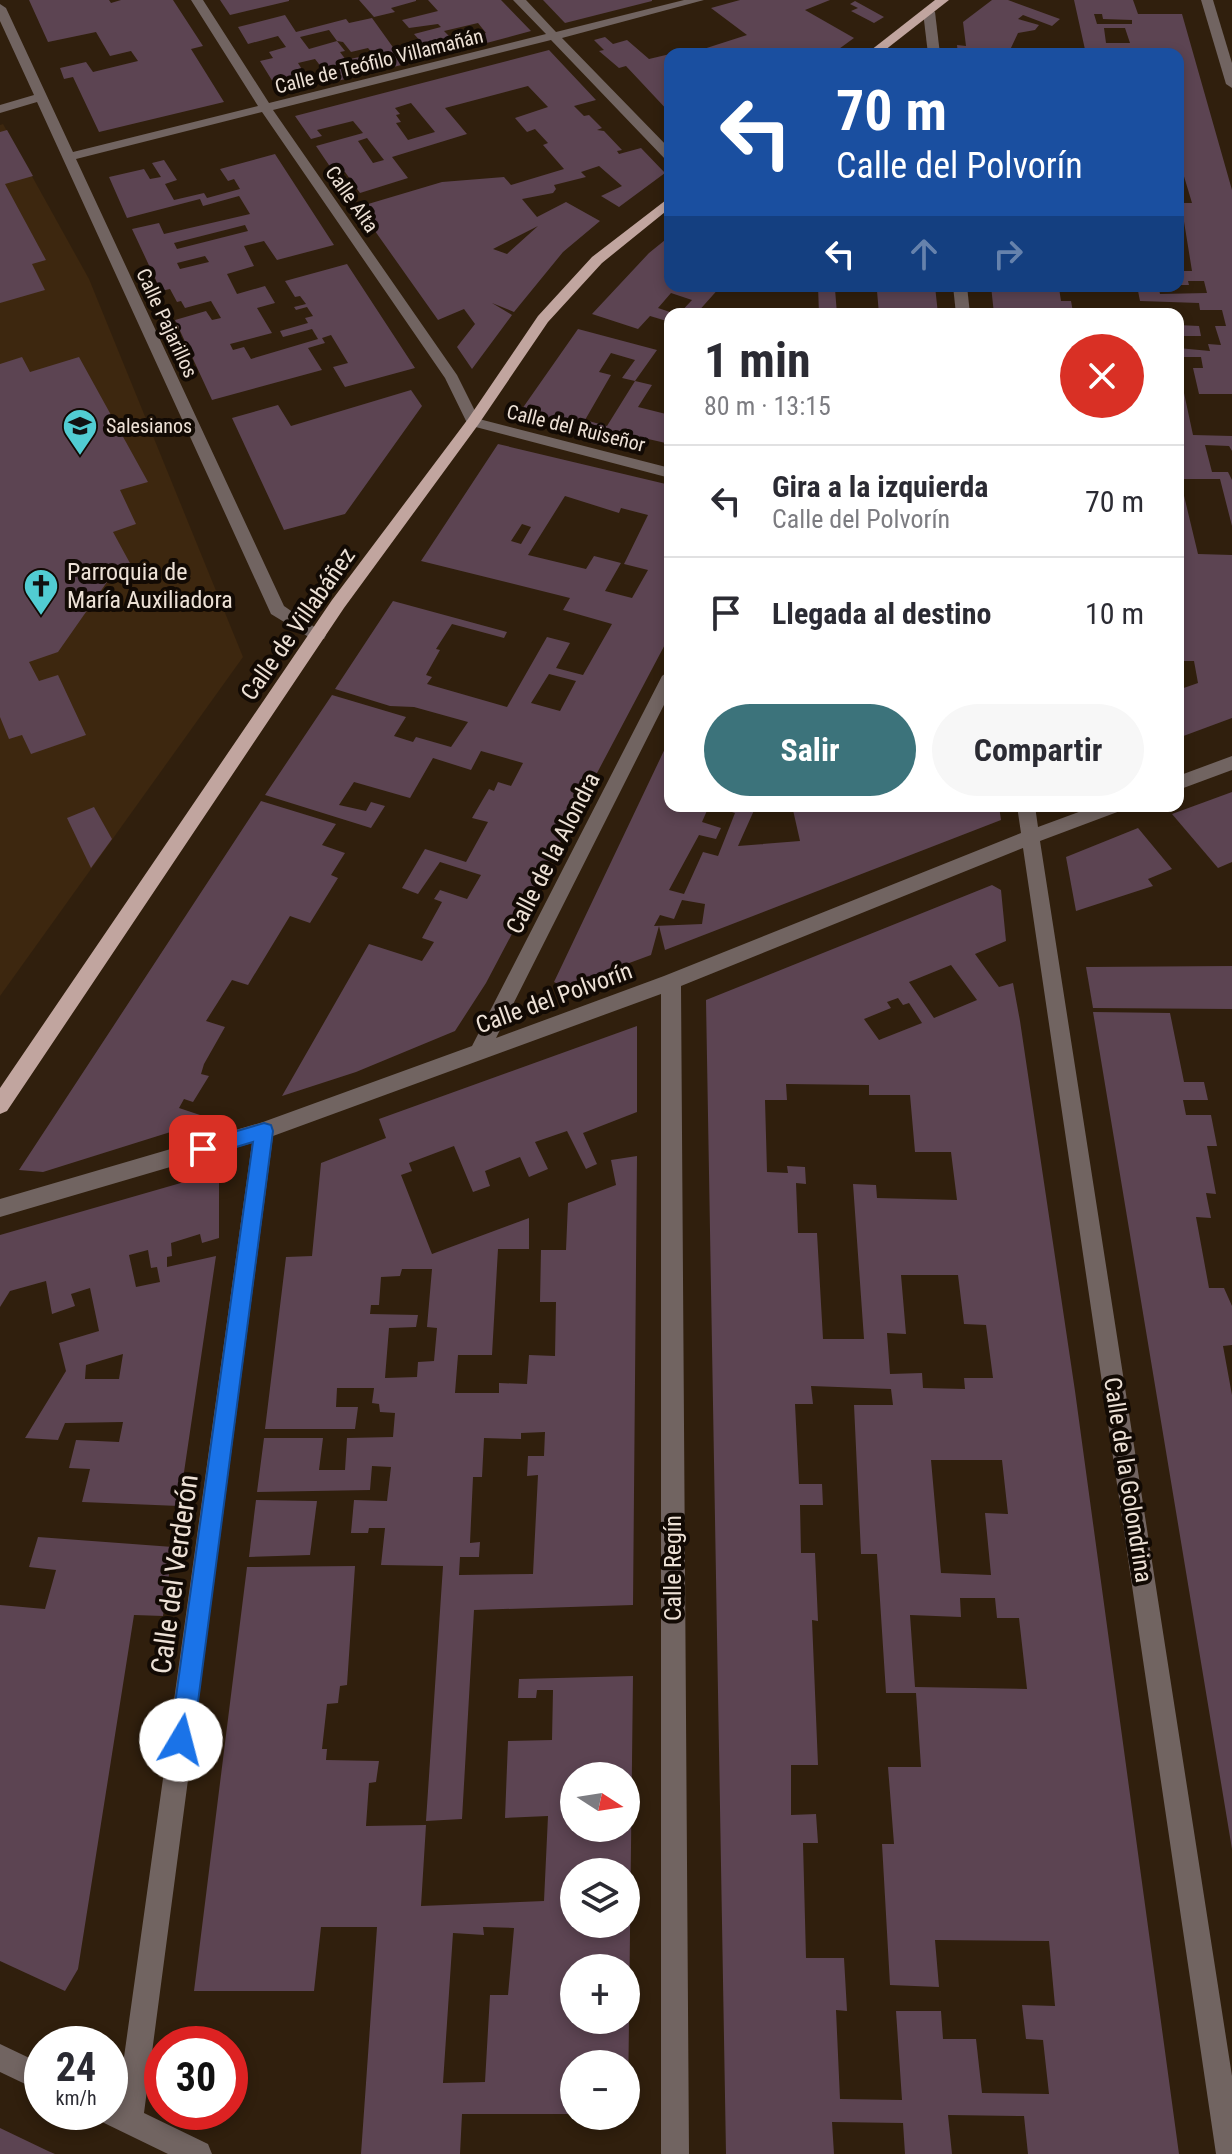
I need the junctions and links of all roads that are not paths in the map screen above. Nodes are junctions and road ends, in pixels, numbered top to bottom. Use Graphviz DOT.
graph roads {
  1 [pos="197,0"];
  2 [pos="519,0"];
  3 [pos="698,0"];
  4 [pos="943,0"];
  5 [pos="1207,0"];
  6 [pos="0,8"];
  7 [pos="929,12"];
  8 [pos="552,37"];
  9 [pos="880,48"];
  10 [pos="933,48"];
  11 [pos="1232,84"];
  12 [pos="41,97"];
  13 [pos="0,109"];
  14 [pos="267,110"];
  15 [pos="664,150"];
  16 [pos="68,157"];
  17 [pos="664,206"];
  18 [pos="473,422"];
  19 [pos="664,471"];
  20 [pos="318,635"];
  21 [pos="664,688"];
  22 [pos="1232,763"];
  23 [pos="1184,781"];
  24 [pos="1027,812"];
  25 [pos="1098,812"];
  26 [pos="1031,837"];
  27 [pos="671,982"];
  28 [pos="479,1052"];
  29 [pos="0,1105"];
  30 [pos="264,1131"];
  31 [pos="0,1208"];
  32 [pos="0,2058"];
  33 [pos="128,2061"];
  34 [pos="24,2069"];
  35 [pos="128,2120"];
  36 [pos="198,2154"];
  37 [pos="675,2154"];
  38 [pos="1230,2154"];
  1 -- 14 [label="street, Calle Alta"];
  2 -- 8 [label="street"];
  3 -- 8 [label="street, Calle de Teófilo Villamañán"];
  4 -- 7 [label="main road"];
  5 -- 11 [label="street"];
  6 -- 12 [label="street, Calle Pajarillos"];
  7 -- 9 [label="main road"];
  7 -- 10 [label="street"];
  8 -- 14 [label="street, Calle de Teófilo Villamañán"];
  8 -- 15 [label="street"];
  12 -- 13 [label="street"];
  12 -- 16 [label="street, Calle Pajarillos"];
  14 -- 16 [label="street, Calle de Teófilo Villamañán"];
  14 -- 18 [label="street, Calle Alta"];
  16 -- 20 [label="street, Calle Pajarillos"];
  17 -- 18 [label="main road, Calle de Villabáñez"];
  18 -- 19 [label="street, Calle del Ruiseñor"];
  18 -- 20 [label="main road, Calle de Villabáñez"];
  20 -- 29 [label="main road, Calle de Villabáñez"];
  21 -- 28 [label="street, Calle de la Alondra"];
  22 -- 23 [label="street"];
  24 -- 26 [label="street, Calle de la Golondrina"];
  25 -- 26 [label="street, Calle del Polvorín"];
  26 -- 27 [label="street, Calle del Polvorín"];
  26 -- 38 [label="street, Calle de la Golondrina"];
  27 -- 28 [label="street, Calle del Polvorín"];
  27 -- 37 [label="street, Calle Regín"];
  28 -- 30 [label="street, Calle del Polvorín"];
  30 -- 31 [label="street, Calle del Polvorín"];
  30 -- 33 [label="street, Calle del Verderón"];
  32 -- 34 [label="street"];
  35 -- 36 [label="street"];
}
